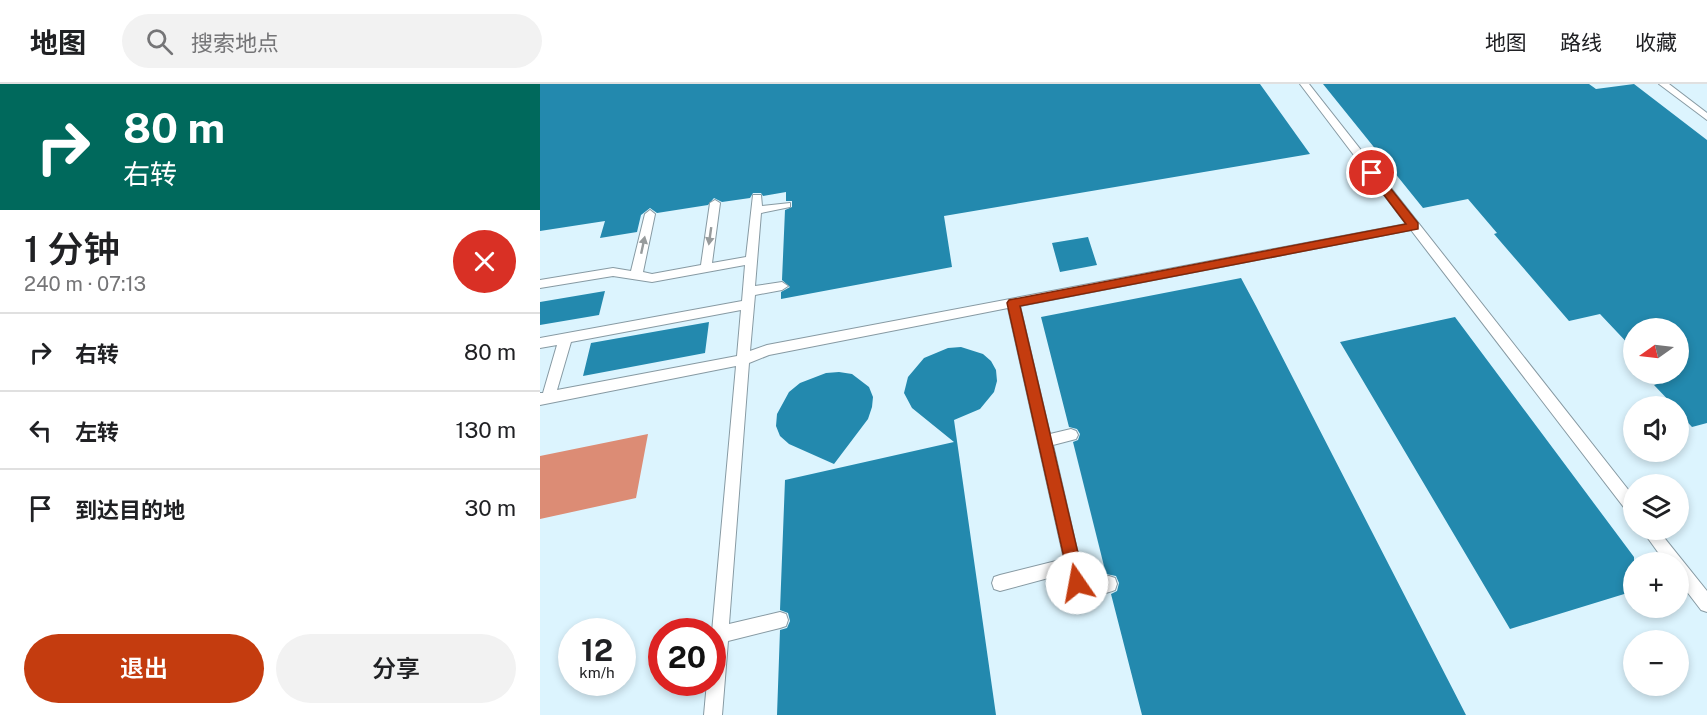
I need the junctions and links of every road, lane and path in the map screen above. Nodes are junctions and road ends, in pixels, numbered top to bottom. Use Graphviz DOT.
graph roads {
  1 [pos="1304,84"];
  2 [pos="1663,84"];
  3 [pos="1707,117"];
  4 [pos="715,203"];
  5 [pos="786,205"];
  6 [pos="650,214"];
  7 [pos="1414,226"];
  8 [pos="752,260"];
  9 [pos="706,268"];
  10 [pos="636,276"];
  11 [pos="540,284"];
  12 [pos="782,286"];
  13 [pos="748,298"];
  14 [pos="1013,303"];
  15 [pos="566,337"];
  16 [pos="540,343"];
  17 [pos="743,360"];
  18 [pos="544,398"];
  19 [pos="1071,435"];
  20 [pos="1044,441"];
  21 [pos="1623,495"];
  22 [pos="1657,540"];
  23 [pos="1667,552"];
  24 [pos="1073,564"];
  25 [pos="1689,581"];
  26 [pos="1000,583"];
  27 [pos="1109,584"];
  28 [pos="1707,604"];
  29 [pos="721,618"];
  30 [pos="780,620"];
  31 [pos="726,634"];
  32 [pos="715,696"];
  33 [pos="713,715"];
  1 -- 7 [label="lane"];
  2 -- 3 [label="lane"];
  4 -- 9 [label="lane, one-way"];
  5 -- 8 [label="lane"];
  10 -- 6 [label="lane, one-way"];
  7 -- 14 [label="lane"];
  7 -- 21 [label="lane"];
  8 -- 9 [label="lane"];
  8 -- 13 [label="lane"];
  9 -- 10 [label="lane"];
  10 -- 11 [label="lane"];
  12 -- 13 [label="lane"];
  13 -- 15 [label="lane"];
  13 -- 17 [label="lane"];
  14 -- 17 [label="lane"];
  14 -- 20 [label="lane"];
  15 -- 16 [label="lane"];
  15 -- 18 [label="lane"];
  17 -- 18 [label="lane"];
  17 -- 29 [label="lane"];
  19 -- 20 [label="lane"];
  20 -- 24 [label="lane"];
  22 -- 23 [label="lane"];
  24 -- 26 [label="lane"];
  24 -- 27 [label="lane"];
  25 -- 28 [label="lane"];
  30 -- 31 [label="lane"];
  32 -- 33 [label="lane"];
}
